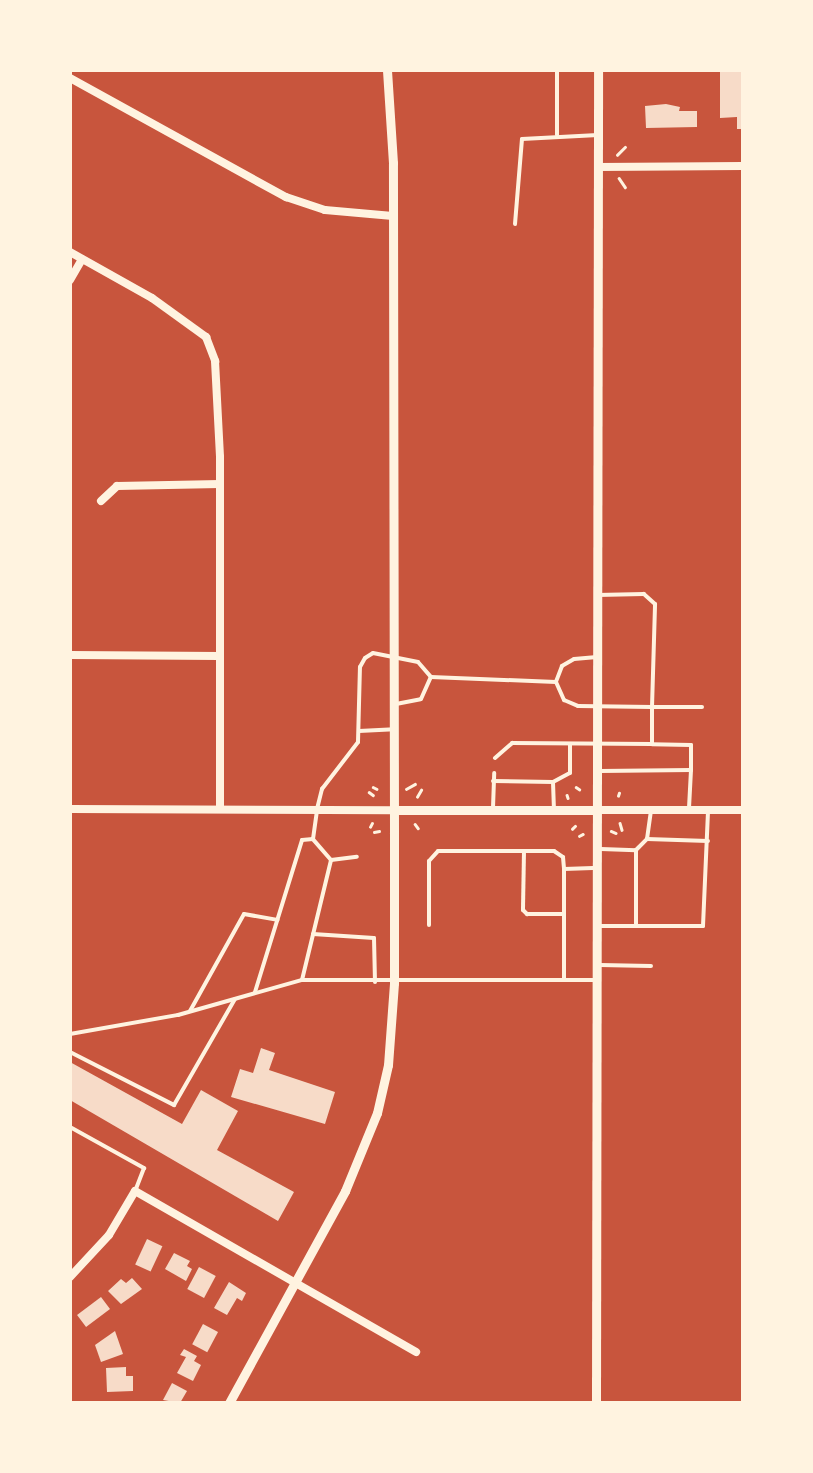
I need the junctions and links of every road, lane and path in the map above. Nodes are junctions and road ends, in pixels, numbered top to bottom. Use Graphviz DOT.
graph roads {
  1 [pos="387,70"];
  2 [pos="557,70"];
  3 [pos="598,70"];
  4 [pos="70,78"];
  5 [pos="598,134"];
  6 [pos="557,136"];
  7 [pos="625,147"];
  8 [pos="618,155"];
  9 [pos="598,166"];
  10 [pos="743,166"];
  11 [pos="618,177"];
  12 [pos="625,188"];
  13 [pos="393,216"];
  14 [pos="514,224"];
  15 [pos="70,252"];
  16 [pos="82,258"];
  17 [pos="70,280"];
  18 [pos="220,484"];
  19 [pos="100,500"];
  20 [pos="597,594"];
  21 [pos="70,655"];
  22 [pos="219,656"];
  23 [pos="394,656"];
  24 [pos="597,657"];
  25 [pos="431,678"];
  26 [pos="556,682"];
  27 [pos="394,704"];
  28 [pos="597,706"];
  29 [pos="652,707"];
  30 [pos="702,708"];
  31 [pos="394,729"];
  32 [pos="358,731"];
  33 [pos="597,743"];
  34 [pos="570,744"];
  35 [pos="652,744"];
  36 [pos="495,758"];
  37 [pos="690,770"];
  38 [pos="597,771"];
  39 [pos="494,773"];
  40 [pos="493,781"];
  41 [pos="553,782"];
  42 [pos="415,784"];
  43 [pos="406,788"];
  44 [pos="421,790"];
  45 [pos="416,797"];
  46 [pos="70,809"];
  47 [pos="220,809"];
  48 [pos="493,809"];
  49 [pos="689,809"];
  50 [pos="708,809"];
  51 [pos="317,810"];
  52 [pos="394,810"];
  53 [pos="554,810"];
  54 [pos="597,810"];
  55 [pos="651,810"];
  56 [pos="743,810"];
  57 [pos="620,823"];
  58 [pos="622,830"];
  59 [pos="313,839"];
  60 [pos="647,840"];
  61 [pos="708,841"];
  62 [pos="597,849"];
  63 [pos="636,850"];
  64 [pos="524,851"];
  65 [pos="357,857"];
  66 [pos="331,860"];
  67 [pos="564,868"];
  68 [pos="597,868"];
  69 [pos="564,914"];
  70 [pos="278,920"];
  71 [pos="429,925"];
  72 [pos="597,926"];
  73 [pos="636,926"];
  74 [pos="313,934"];
  75 [pos="596,964"];
  76 [pos="650,966"];
  77 [pos="302,980"];
  78 [pos="564,980"];
  79 [pos="596,980"];
  80 [pos="375,982"];
  81 [pos="394,983"];
  82 [pos="255,993"];
  83 [pos="236,998"];
  84 [pos="190,1012"];
  85 [pos="70,1034"];
  86 [pos="70,1052"];
  87 [pos="70,1126"];
  88 [pos="135,1191"];
  89 [pos="70,1277"];
  90 [pos="294,1284"];
  91 [pos="416,1352"];
  92 [pos="228,1403"];
  93 [pos="596,1403"];
  1 -- 13 [label="street"];
  2 -- 6 [label="lane"];
  3 -- 5 [label="street"];
  4 -- 13 [label="street"];
  5 -- 6 [label="lane"];
  5 -- 9 [label="street"];
  6 -- 14 [label="lane"];
  7 -- 8 [label="path"];
  9 -- 10 [label="street"];
  9 -- 20 [label="street"];
  11 -- 12 [label="path"];
  13 -- 23 [label="street"];
  15 -- 16 [label="street"];
  16 -- 17 [label="street"];
  16 -- 18 [label="street"];
  18 -- 19 [label="street"];
  18 -- 22 [label="street"];
  20 -- 24 [label="street"];
  20 -- 29 [label="lane"];
  21 -- 22 [label="street"];
  22 -- 47 [label="street"];
  23 -- 25 [label="lane"];
  23 -- 27 [label="street"];
  23 -- 32 [label="lane"];
  24 -- 26 [label="lane"];
  24 -- 28 [label="street"];
  25 -- 26 [label="lane"];
  25 -- 27 [label="lane"];
  26 -- 28 [label="lane"];
  27 -- 31 [label="street"];
  28 -- 29 [label="lane"];
  28 -- 33 [label="street"];
  29 -- 30 [label="lane"];
  29 -- 35 [label="lane"];
  31 -- 32 [label="lane"];
  31 -- 52 [label="street"];
  32 -- 51 [label="lane"];
  33 -- 34 [label="lane"];
  33 -- 35 [label="lane"];
  33 -- 38 [label="street"];
  34 -- 36 [label="lane"];
  34 -- 41 [label="lane"];
  35 -- 37 [label="lane"];
  37 -- 38 [label="lane"];
  37 -- 49 [label="lane"];
  38 -- 54 [label="street"];
  39 -- 40 [label="lane"];
  40 -- 41 [label="lane"];
  40 -- 48 [label="lane"];
  41 -- 53 [label="lane"];
  42 -- 43 [label="path"];
  44 -- 45 [label="path"];
  46 -- 47 [label="street"];
  47 -- 51 [label="street"];
  48 -- 52 [label="street"];
  48 -- 53 [label="street"];
  49 -- 50 [label="street"];
  49 -- 55 [label="street"];
  50 -- 56 [label="street"];
  50 -- 61 [label="lane"];
  51 -- 52 [label="street"];
  51 -- 59 [label="lane"];
  52 -- 81 [label="street"];
  53 -- 54 [label="street"];
  54 -- 55 [label="street"];
  54 -- 62 [label="street"];
  55 -- 60 [label="lane"];
  57 -- 58 [label="path"];
  59 -- 66 [label="lane"];
  59 -- 70 [label="lane"];
  60 -- 61 [label="lane"];
  60 -- 63 [label="lane"];
  61 -- 73 [label="lane"];
  62 -- 63 [label="lane"];
  62 -- 68 [label="street"];
  63 -- 73 [label="lane"];
  64 -- 67 [label="lane"];
  64 -- 69 [label="lane"];
  64 -- 71 [label="lane"];
  65 -- 66 [label="lane"];
  66 -- 74 [label="lane"];
  67 -- 68 [label="lane"];
  67 -- 69 [label="lane"];
  68 -- 72 [label="street"];
  69 -- 78 [label="lane"];
  70 -- 82 [label="lane"];
  70 -- 84 [label="lane"];
  72 -- 73 [label="lane"];
  72 -- 75 [label="street"];
  74 -- 77 [label="lane"];
  74 -- 80 [label="lane"];
  75 -- 76 [label="lane"];
  75 -- 79 [label="street"];
  77 -- 80 [label="lane"];
  77 -- 82 [label="lane"];
  78 -- 79 [label="lane"];
  78 -- 81 [label="lane"];
  79 -- 93 [label="street"];
  80 -- 81 [label="lane"];
  81 -- 90 [label="street"];
  82 -- 83 [label="lane"];
  83 -- 84 [label="lane"];
  83 -- 86 [label="lane"];
  84 -- 85 [label="lane"];
  87 -- 88 [label="lane"];
  88 -- 89 [label="street"];
  88 -- 90 [label="street"];
  90 -- 91 [label="street"];
  90 -- 92 [label="street"];
}
